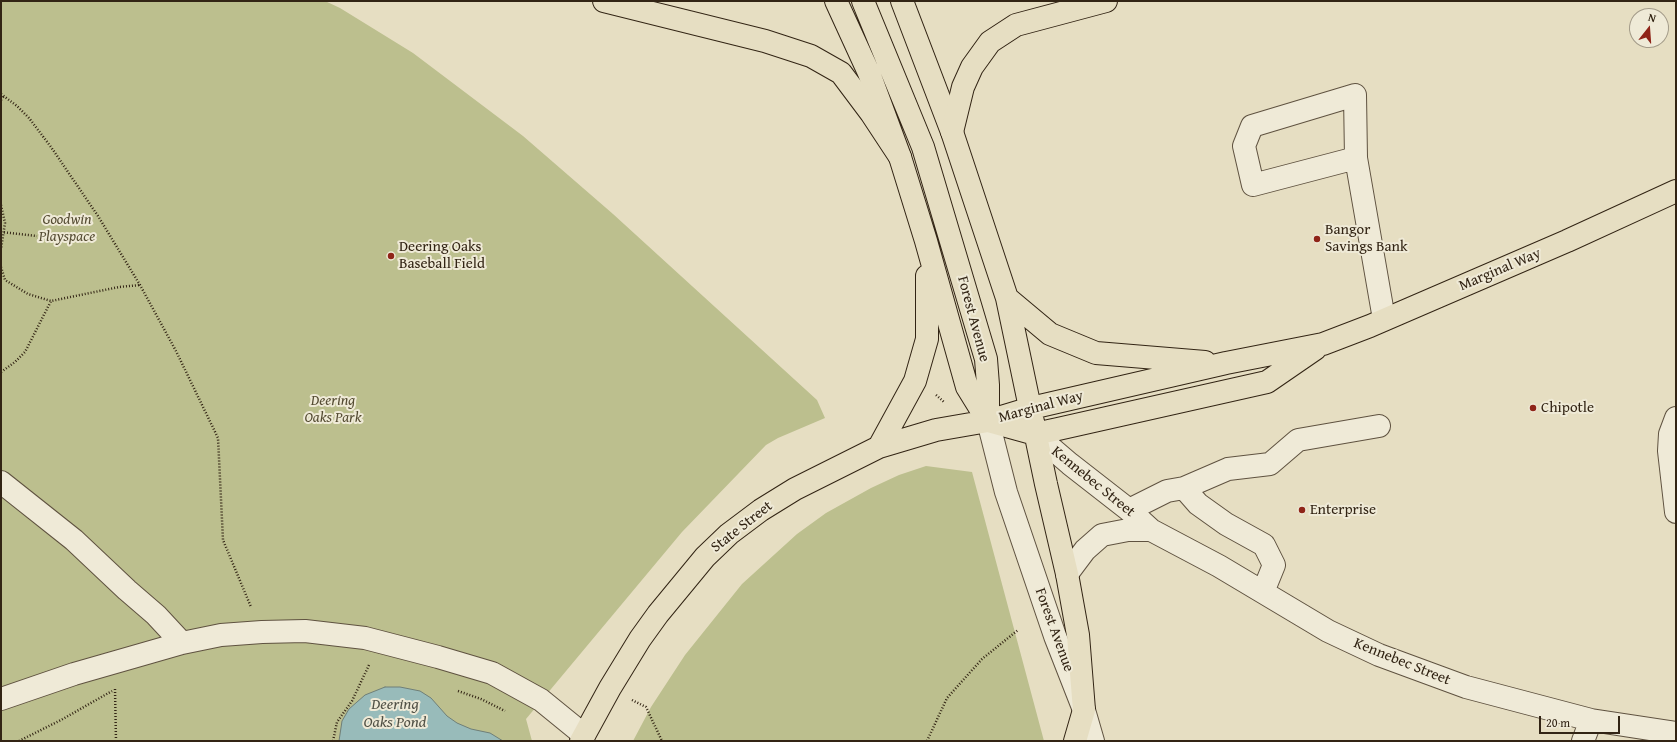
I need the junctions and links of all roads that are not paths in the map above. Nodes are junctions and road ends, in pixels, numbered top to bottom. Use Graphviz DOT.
graph roads {
  1 [pos="604,1"];
  2 [pos="836,1"];
  3 [pos="863,1"];
  4 [pos="902,1"];
  5 [pos="1106,1"];
  6 [pos="952,132"];
  7 [pos="900,157"];
  8 [pos="1356,158"];
  9 [pos="1676,191"];
  10 [pos="926,241"];
  11 [pos="1007,298"];
  12 [pos="1384,320"];
  13 [pos="1323,344"];
  14 [pos="1226,364"];
  15 [pos="1031,408"];
  16 [pos="1676,418"];
  17 [pos="988,421"];
  18 [pos="1379,426"];
  19 [pos="1035,434"];
  20 [pos="879,447"];
  21 [pos="1,482"];
  22 [pos="1184,488"];
  23 [pos="1129,510"];
  24 [pos="1676,512"];
  25 [pos="1151,530"];
  26 [pos="1067,574"];
  27 [pos="1263,592"];
  28 [pos="182,643"];
  29 [pos="1,698"];
  30 [pos="1084,710"];
  31 [pos="1591,720"];
  32 [pos="1676,733"];
  33 [pos="582,738"];
  34 [pos="1075,741"];
  35 [pos="1093,741"];
  36 [pos="1584,741"];
  1 -- 7 [label="main road"];
  2 -- 7 [label="main road"];
  3 -- 17 [label="main road, Forest Avenue"];
  4 -- 6 [label="main road, Forest Avenue"];
  5 -- 6 [label="main road"];
  6 -- 11 [label="main road, Forest Avenue"];
  7 -- 10 [label="main road"];
  8 -- 8 [label="street"];
  8 -- 12 [label="street"];
  9 -- 12 [label="main road, Marginal Way"];
  10 -- 17 [label="main road"];
  10 -- 20 [label="main road"];
  11 -- 14 [label="main road"];
  11 -- 15 [label="main road, Forest Avenue"];
  12 -- 13 [label="main road, Marginal Way"];
  13 -- 14 [label="main road, Marginal Way"];
  13 -- 19 [label="main road, Marginal Way"];
  14 -- 15 [label="main road, Marginal Way"];
  15 -- 17 [label="main road, Marginal Way"];
  15 -- 19 [label="main road, Forest Avenue"];
  16 -- 24 [label="street"];
  17 -- 19 [label="main road, Marginal Way"];
  17 -- 20 [label="main road, State Street"];
  17 -- 30 [label="street, Forest Avenue"];
  18 -- 22 [label="street"];
  19 -- 23 [label="street, Kennebec Street"];
  19 -- 26 [label="main road, Forest Avenue"];
  20 -- 33 [label="main road, State Street"];
  21 -- 28 [label="street"];
  22 -- 23 [label="street"];
  22 -- 27 [label="street"];
  23 -- 25 [label="street, Kennebec Street"];
  25 -- 26 [label="street, Kennebec Street"];
  25 -- 27 [label="street, Kennebec Street"];
  26 -- 30 [label="main road, Forest Avenue"];
  27 -- 31 [label="street, Kennebec Street"];
  28 -- 29 [label="street"];
  28 -- 33 [label="street"];
  30 -- 34 [label="main road"];
  30 -- 35 [label="street, Forest Avenue"];
  31 -- 32 [label="street, Kennebec Street"];
  31 -- 36 [label="street"];
}
